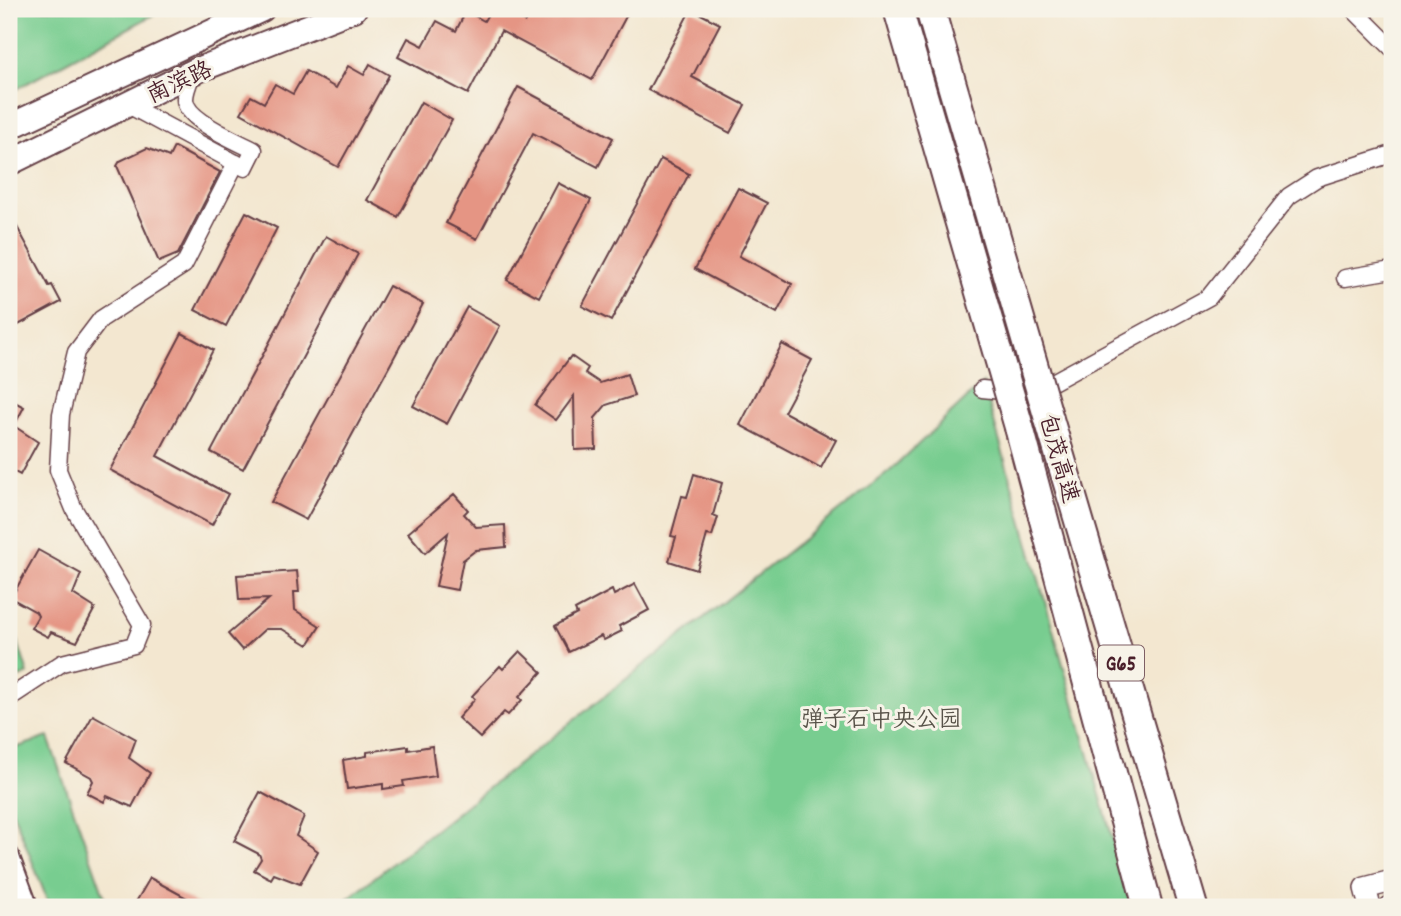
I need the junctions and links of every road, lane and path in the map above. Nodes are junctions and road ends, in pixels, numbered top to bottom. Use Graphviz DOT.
graph roads {
  1 [pos="262,9"];
  2 [pos="354,9"];
  3 [pos="898,9"];
  4 [pos="930,9"];
  5 [pos="1353,9"];
  6 [pos="1392,48"];
  7 [pos="193,72"];
  8 [pos="128,105"];
  9 [pos="9,127"];
  10 [pos="1392,154"];
  11 [pos="9,163"];
  12 [pos="236,163"];
  13 [pos="1392,270"];
  14 [pos="1345,278"];
  15 [pos="982,389"];
  16 [pos="9,698"];
  17 [pos="9,856"];
  18 [pos="1392,881"];
  19 [pos="28,907"];
  20 [pos="1148,907"];
  21 [pos="1193,907"];
  22 [pos="1370,907"];
  1 -- 9 [label="main road, 南滨路"];
  2 -- 7 [label="main road, 南滨路"];
  3 -- 20 [label="highway, 包茂高速 / G65, bridge"];
  4 -- 21 [label="highway, 包茂高速 / G65, bridge"];
  5 -- 6 [label="street"];
  7 -- 8 [label="main road, 南滨路"];
  7 -- 12 [label="street"];
  8 -- 11 [label="main road, 南滨路"];
  8 -- 12 [label="street"];
  10 -- 15 [label="street"];
  12 -- 16 [label="street"];
  13 -- 14 [label="street"];
  17 -- 19 [label="street"];
  18 -- 22 [label="main road"];
}
